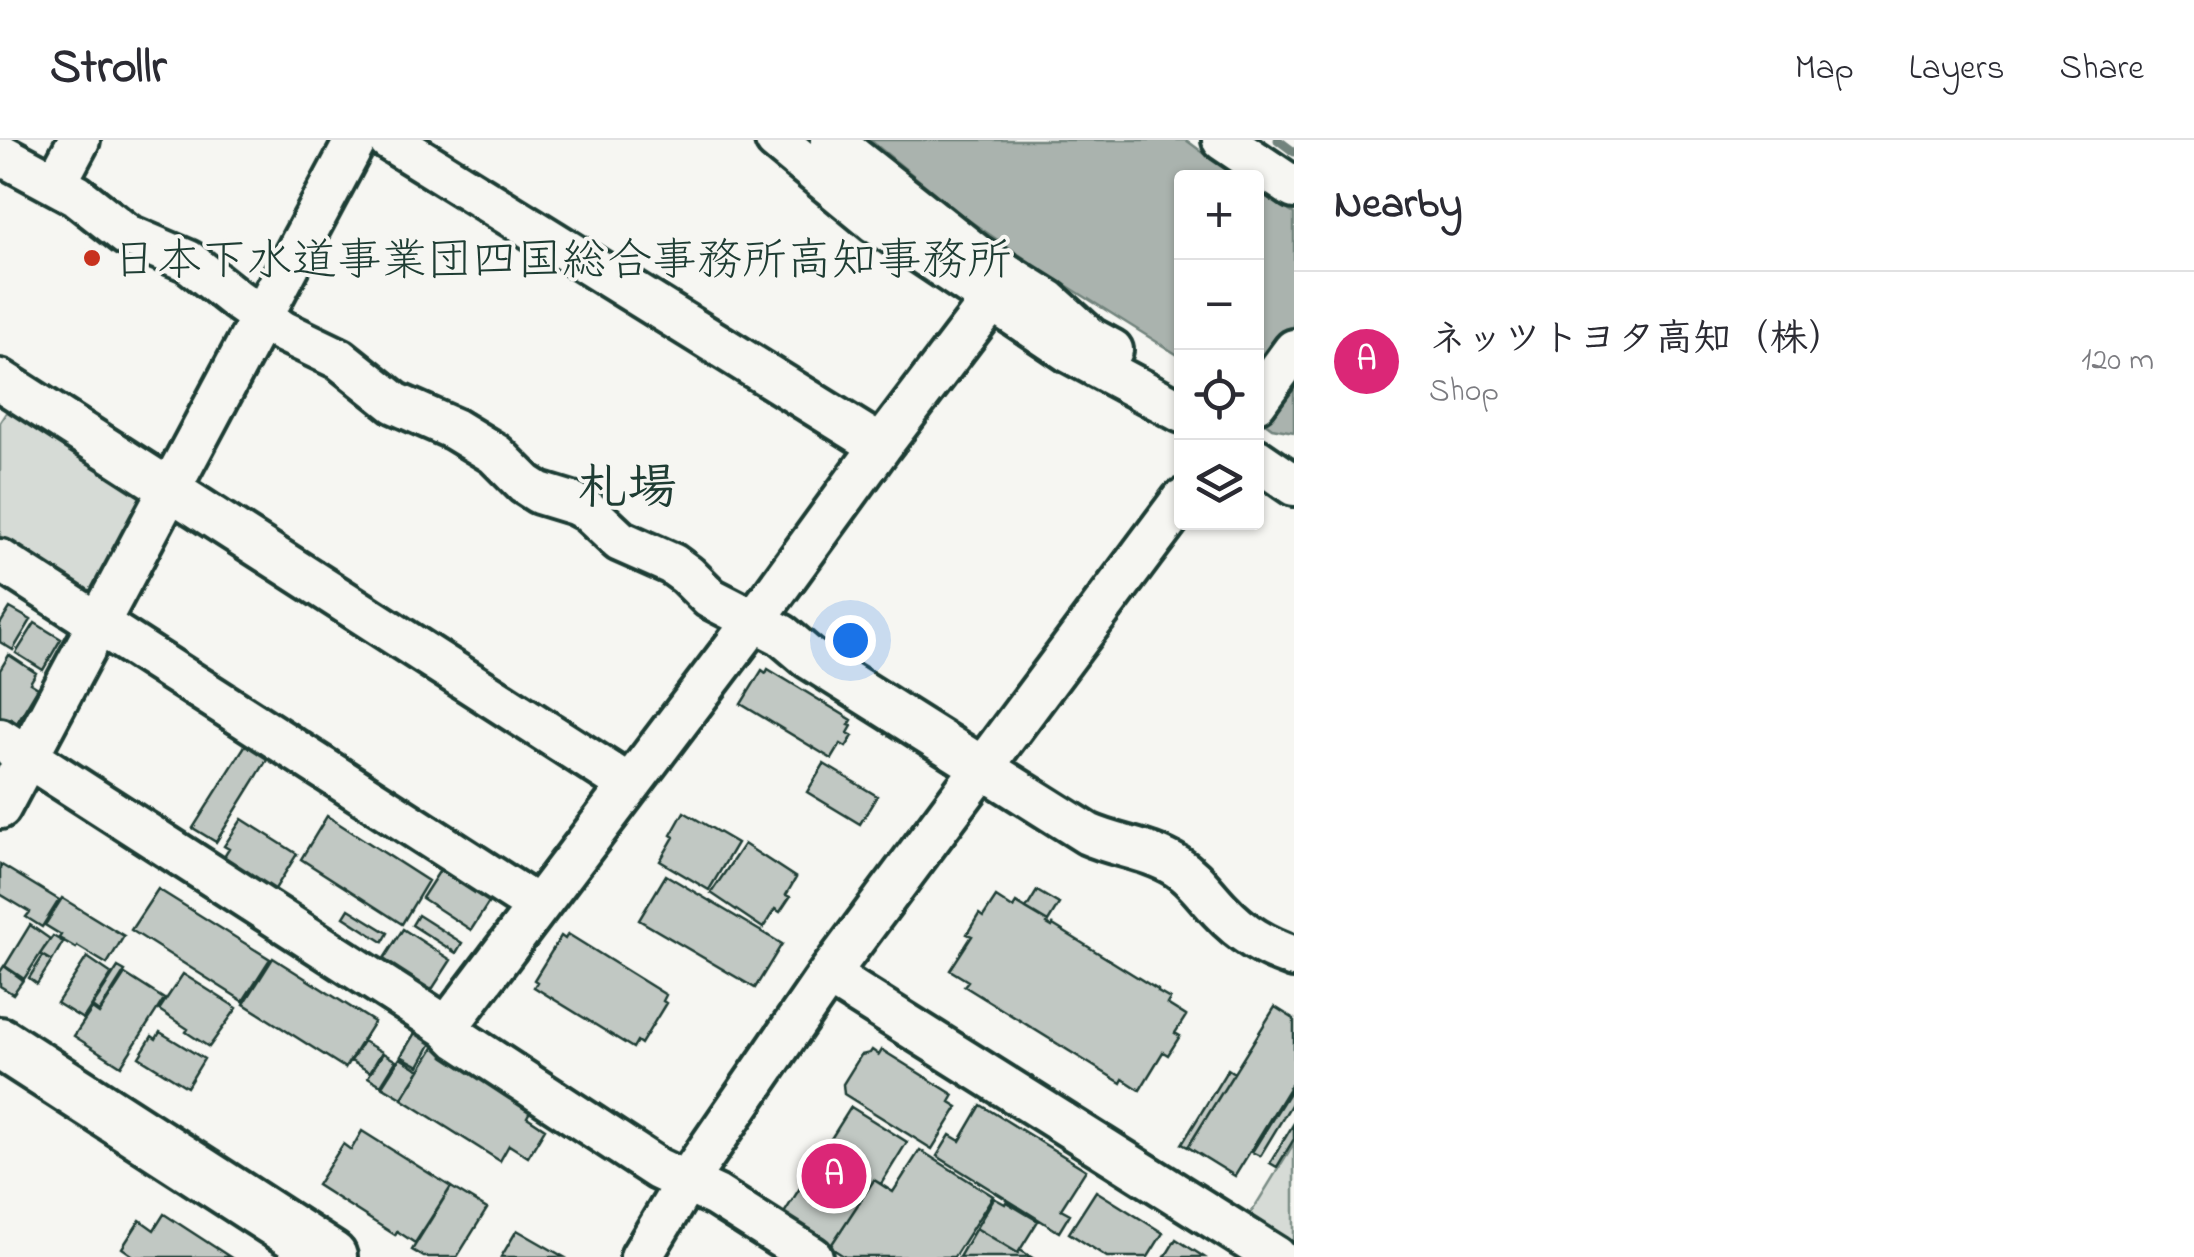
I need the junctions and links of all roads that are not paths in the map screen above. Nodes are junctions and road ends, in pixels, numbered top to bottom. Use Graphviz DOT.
graph roads {
  1 [pos="79,140"];
  2 [pos="356,140"];
  3 [pos="389,140"];
  4 [pos="776,140"];
  5 [pos="831,140"];
  6 [pos="1223,140"];
  7 [pos="0,154"];
  8 [pos="56,183"];
  9 [pos="1294,188"];
  10 [pos="992,300"];
  11 [pos="261,317"];
  12 [pos="1294,350"];
  13 [pos="0,380"];
  14 [pos="1174,384"];
  15 [pos="1264,391"];
  16 [pos="1174,408"];
  17 [pos="1264,444"];
  18 [pos="881,446"];
  19 [pos="1294,457"];
  20 [pos="1264,464"];
  21 [pos="1294,484"];
  22 [pos="170,490"];
  23 [pos="1174,511"];
  24 [pos="0,560"];
  25 [pos="754,621"];
  26 [pos="98,623"];
  27 [pos="14,748"];
  28 [pos="982,766"];
  29 [pos="629,785"];
  30 [pos="0,808"];
  31 [pos="537,906"];
  32 [pos="1294,956"];
  33 [pos="828,975"];
  34 [pos="447,1026"];
  35 [pos="0,1043"];
  36 [pos="686,1182"];
  37 [pos="330,1257"];
  38 [pos="641,1257"];
  39 [pos="812,1257"];
  40 [pos="1276,1257"];
  1 -- 8 [label="street"];
  2 -- 11 [label="street"];
  3 -- 18 [label="street"];
  4 -- 10 [label="street"];
  5 -- 14 [label="street"];
  6 -- 9 [label="street"];
  7 -- 8 [label="street"];
  8 -- 11 [label="street"];
  10 -- 16 [label="street"];
  10 -- 18 [label="street"];
  11 -- 22 [label="street"];
  11 -- 25 [label="street"];
  12 -- 15 [label="street"];
  13 -- 22 [label="street"];
  17 -- 19 [label="street"];
  18 -- 25 [label="street"];
  20 -- 21 [label="street"];
  22 -- 26 [label="street"];
  22 -- 29 [label="street"];
  23 -- 28 [label="street"];
  24 -- 26 [label="street"];
  25 -- 28 [label="street"];
  25 -- 29 [label="street"];
  26 -- 27 [label="street"];
  26 -- 31 [label="street"];
  27 -- 30 [label="street"];
  27 -- 34 [label="street"];
  28 -- 32 [label="street"];
  28 -- 33 [label="street"];
  29 -- 31 [label="street"];
  31 -- 34 [label="street"];
  33 -- 36 [label="street"];
  33 -- 40 [label="street"];
  34 -- 36 [label="street"];
  35 -- 37 [label="main road"];
  36 -- 38 [label="street"];
  36 -- 39 [label="street"];
}
